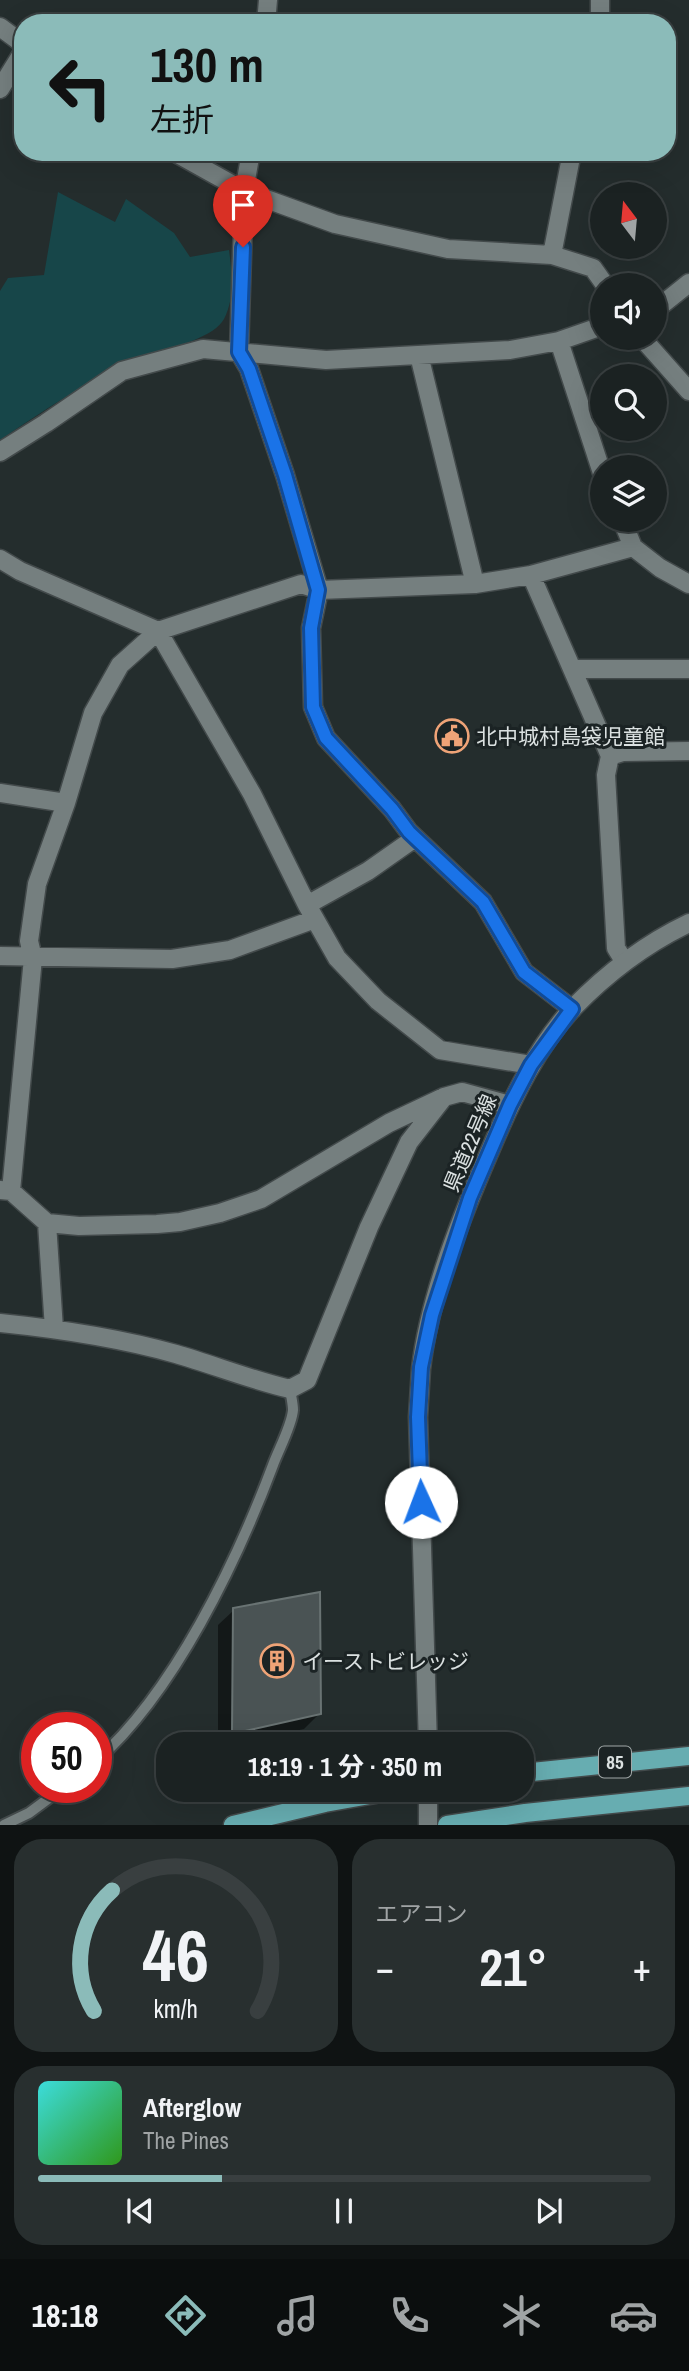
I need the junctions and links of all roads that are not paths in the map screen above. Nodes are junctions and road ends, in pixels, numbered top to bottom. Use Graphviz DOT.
graph roads {
  1 [pos="14,66"];
  2 [pos="0,89"];
  3 [pos="190,161"];
  4 [pos="249,161"];
  5 [pos="570,161"];
  6 [pos="244,191"];
  7 [pos="552,255"];
  8 [pos="597,273"];
  9 [pos="689,283"];
  10 [pos="667,301"];
  11 [pos="590,330"];
  12 [pos="559,341"];
  13 [pos="653,350"];
  14 [pos="239,352"];
  15 [pos="419,355"];
  16 [pos="689,391"];
  17 [pos="0,452"];
  18 [pos="596,455"];
  19 [pos="627,532"];
  20 [pos="633,547"];
  21 [pos="0,559"];
  22 [pos="531,575"];
  23 [pos="475,584"];
  24 [pos="689,584"];
  25 [pos="318,590"];
  26 [pos="159,631"];
  27 [pos="689,668"];
  28 [pos="572,669"];
  29 [pos="689,751"];
  30 [pos="610,756"];
  31 [pos="0,793"];
  32 [pos="66,803"];
  33 [pos="415,838"];
  34 [pos="311,912"];
  35 [pos="689,923"];
  36 [pos="0,956"];
  37 [pos="33,958"];
  38 [pos="624,961"];
  39 [pos="572,1009"];
  40 [pos="531,1065"];
  41 [pos="444,1097"];
  42 [pos="510,1105"];
  43 [pos="5,1190"];
  44 [pos="47,1223"];
  45 [pos="0,1323"];
  46 [pos="54,1329"];
  47 [pos="290,1389"];
  48 [pos="428,1732"];
  49 [pos="112,1747"];
  50 [pos="689,1756"];
  51 [pos="534,1771"];
  52 [pos="689,1796"];
  53 [pos="331,1802"];
  54 [pos="428,1802"];
  55 [pos="42,1803"];
  56 [pos="4,1825"];
  57 [pos="233,1825"];
  58 [pos="428,1825"];
  59 [pos="447,1825"];
  1 -- 2 [label="street"];
  3 -- 6 [label="street"];
  4 -- 6 [label="street"];
  5 -- 7 [label="street"];
  6 -- 7 [label="street"];
  6 -- 14 [label="street"];
  7 -- 8 [label="street"];
  9 -- 10 [label="street"];
  11 -- 12 [label="street"];
  12 -- 15 [label="street"];
  12 -- 18 [label="street"];
  13 -- 16 [label="street"];
  14 -- 15 [label="street"];
  14 -- 17 [label="street"];
  14 -- 25 [label="street"];
  15 -- 23 [label="street"];
  19 -- 20 [label="street"];
  20 -- 22 [label="street"];
  20 -- 24 [label="street"];
  21 -- 26 [label="street"];
  22 -- 23 [label="street"];
  22 -- 28 [label="street"];
  23 -- 25 [label="street"];
  25 -- 26 [label="street"];
  25 -- 33 [label="street"];
  26 -- 32 [label="street"];
  26 -- 34 [label="street"];
  27 -- 28 [label="street"];
  28 -- 30 [label="street"];
  29 -- 30 [label="street"];
  30 -- 38 [label="street"];
  31 -- 32 [label="street"];
  32 -- 37 [label="street"];
  33 -- 34 [label="street"];
  33 -- 39 [label="street"];
  34 -- 37 [label="street"];
  34 -- 40 [label="street"];
  35 -- 38 [label="street, 県道22号線"];
  36 -- 37 [label="street"];
  37 -- 43 [label="street"];
  38 -- 39 [label="street, 県道22号線"];
  39 -- 40 [label="street, 県道22号線"];
  40 -- 42 [label="street, 県道22号線"];
  41 -- 42 [label="street"];
  41 -- 44 [label="street"];
  41 -- 47 [label="street"];
  42 -- 48 [label="street, 県道22号線"];
  43 -- 44 [label="street"];
  44 -- 46 [label="street"];
  45 -- 46 [label="street"];
  46 -- 47 [label="street"];
  47 -- 49 [label="lane"];
  50 -- 51 [label="main road, 85"];
  52 -- 59 [label="main road, 85"];
  53 -- 57 [label="main road"];
  54 -- 58 [label="street"];
  55 -- 56 [label="lane"];
}
